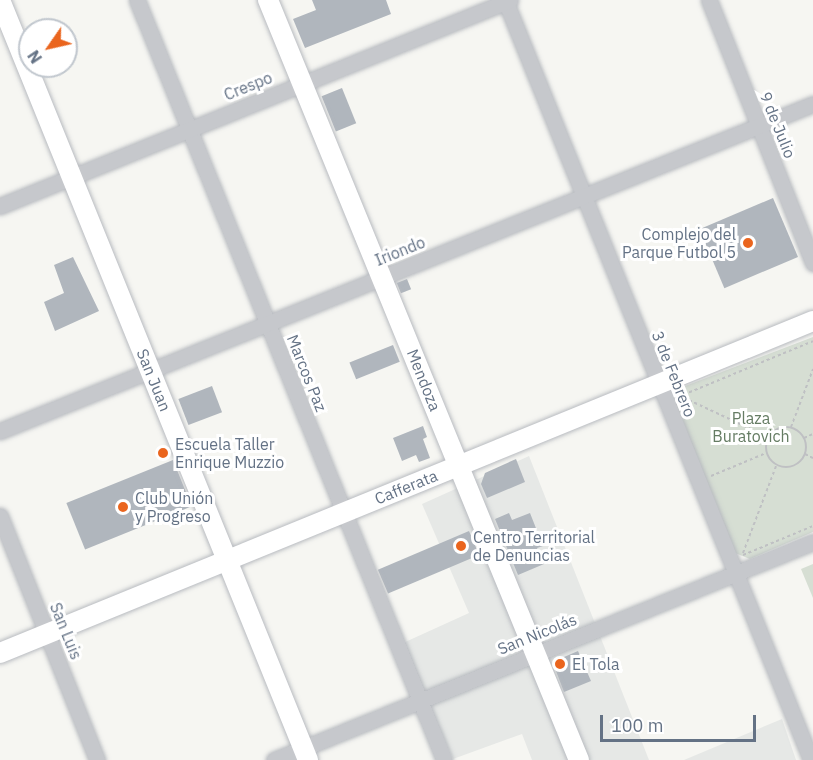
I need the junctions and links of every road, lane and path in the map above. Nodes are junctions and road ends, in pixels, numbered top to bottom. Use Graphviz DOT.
graph roads {
  1 [pos="0,0"];
  2 [pos="137,0"];
  3 [pos="268,0"];
  4 [pos="709,0"];
  5 [pos="507,1"];
  6 [pos="303,84"];
  7 [pos="813,104"];
  8 [pos="759,125"];
  9 [pos="189,130"];
  10 [pos="71,177"];
  11 [pos="584,196"];
  12 [pos="0,206"];
  13 [pos="813,263"];
  14 [pos="382,277"];
  15 [pos="813,321"];
  16 [pos="267,323"];
  17 [pos="813,341"];
  18 [pos="813,369"];
  19 [pos="150,372"];
  20 [pos="658,384"];
  21 [pos="678,395"];
  22 [pos="682,405"];
  23 [pos="791,427"];
  24 [pos="0,431"];
  25 [pos="813,434"];
  26 [pos="768,437"];
  27 [pos="804,438"];
  28 [pos="766,453"];
  29 [pos="805,454"];
  30 [pos="813,458"];
  31 [pos="776,465"];
  32 [pos="459,466"];
  33 [pos="706,466"];
  34 [pos="711,476"];
  35 [pos="715,486"];
  36 [pos="344,513"];
  37 [pos="0,516"];
  38 [pos="813,526"];
  39 [pos="813,542"];
  40 [pos="739,545"];
  41 [pos="743,555"];
  42 [pos="227,560"];
  43 [pos="736,573"];
  44 [pos="48,633"];
  45 [pos="0,653"];
  46 [pos="536,654"];
  47 [pos="420,700"];
  48 [pos="306,754"];
  49 [pos="97,760"];
  50 [pos="274,760"];
  51 [pos="444,760"];
  52 [pos="579,760"];
  53 [pos="811,760"];
  1 -- 10 [label="main road, San Juan"];
  2 -- 9 [label="street, Marcos Paz"];
  3 -- 6 [label="main road, Mendoza"];
  4 -- 8 [label="street, 9 de Julio"];
  5 -- 6 [label="street, Crespo"];
  5 -- 11 [label="street, 3 de Febrero"];
  6 -- 9 [label="street, Crespo"];
  6 -- 14 [label="main road, Mendoza"];
  7 -- 8 [label="street, Iriondo"];
  8 -- 11 [label="street, Iriondo"];
  8 -- 13 [label="street, 9 de Julio"];
  9 -- 10 [label="street, Crespo"];
  9 -- 16 [label="street, Marcos Paz"];
  10 -- 12 [label="street, Crespo"];
  10 -- 19 [label="main road, San Juan"];
  11 -- 14 [label="street, Iriondo"];
  11 -- 20 [label="street, 3 de Febrero"];
  14 -- 16 [label="street, Iriondo"];
  14 -- 32 [label="main road, Mendoza"];
  15 -- 20 [label="main road, Cafferata"];
  16 -- 19 [label="street, Iriondo"];
  16 -- 36 [label="street, Marcos Paz"];
  17 -- 21 [label="path"];
  18 -- 23 [label="path"];
  19 -- 24 [label="street, Iriondo"];
  19 -- 42 [label="main road, San Juan"];
  20 -- 21 [label="path"];
  20 -- 32 [label="main road, Cafferata"];
  20 -- 43 [label="street, 3 de Febrero"];
  21 -- 22 [label="path"];
  21 -- 26 [label="path"];
  23 -- 26 [label="path"];
  23 -- 27 [label="path"];
  25 -- 27 [label="path"];
  26 -- 28 [label="path"];
  27 -- 29 [label="path"];
  28 -- 31 [label="path"];
  28 -- 34 [label="path"];
  29 -- 30 [label="path"];
  29 -- 31 [label="path"];
  31 -- 41 [label="path"];
  32 -- 36 [label="main road, Cafferata"];
  32 -- 46 [label="main road, Mendoza"];
  33 -- 34 [label="path"];
  34 -- 35 [label="path"];
  36 -- 42 [label="main road, Cafferata"];
  36 -- 47 [label="street, Marcos Paz"];
  37 -- 44 [label="street, San Luis"];
  38 -- 41 [label="path"];
  39 -- 43 [label="street, San Nicolás"];
  40 -- 41 [label="path"];
  41 -- 43 [label="path"];
  42 -- 44 [label="main road, Cafferata"];
  42 -- 48 [label="main road, San Juan"];
  43 -- 46 [label="street, San Nicolás"];
  43 -- 53 [label="street, 3 de Febrero"];
  44 -- 45 [label="main road, Cafferata"];
  44 -- 49 [label="street, San Luis"];
  46 -- 47 [label="street, San Nicolás"];
  46 -- 52 [label="main road, Mendoza"];
  47 -- 48 [label="street, San Nicolás"];
  47 -- 51 [label="street, Marcos Paz"];
  48 -- 50 [label="street, San Nicolás"];
}
